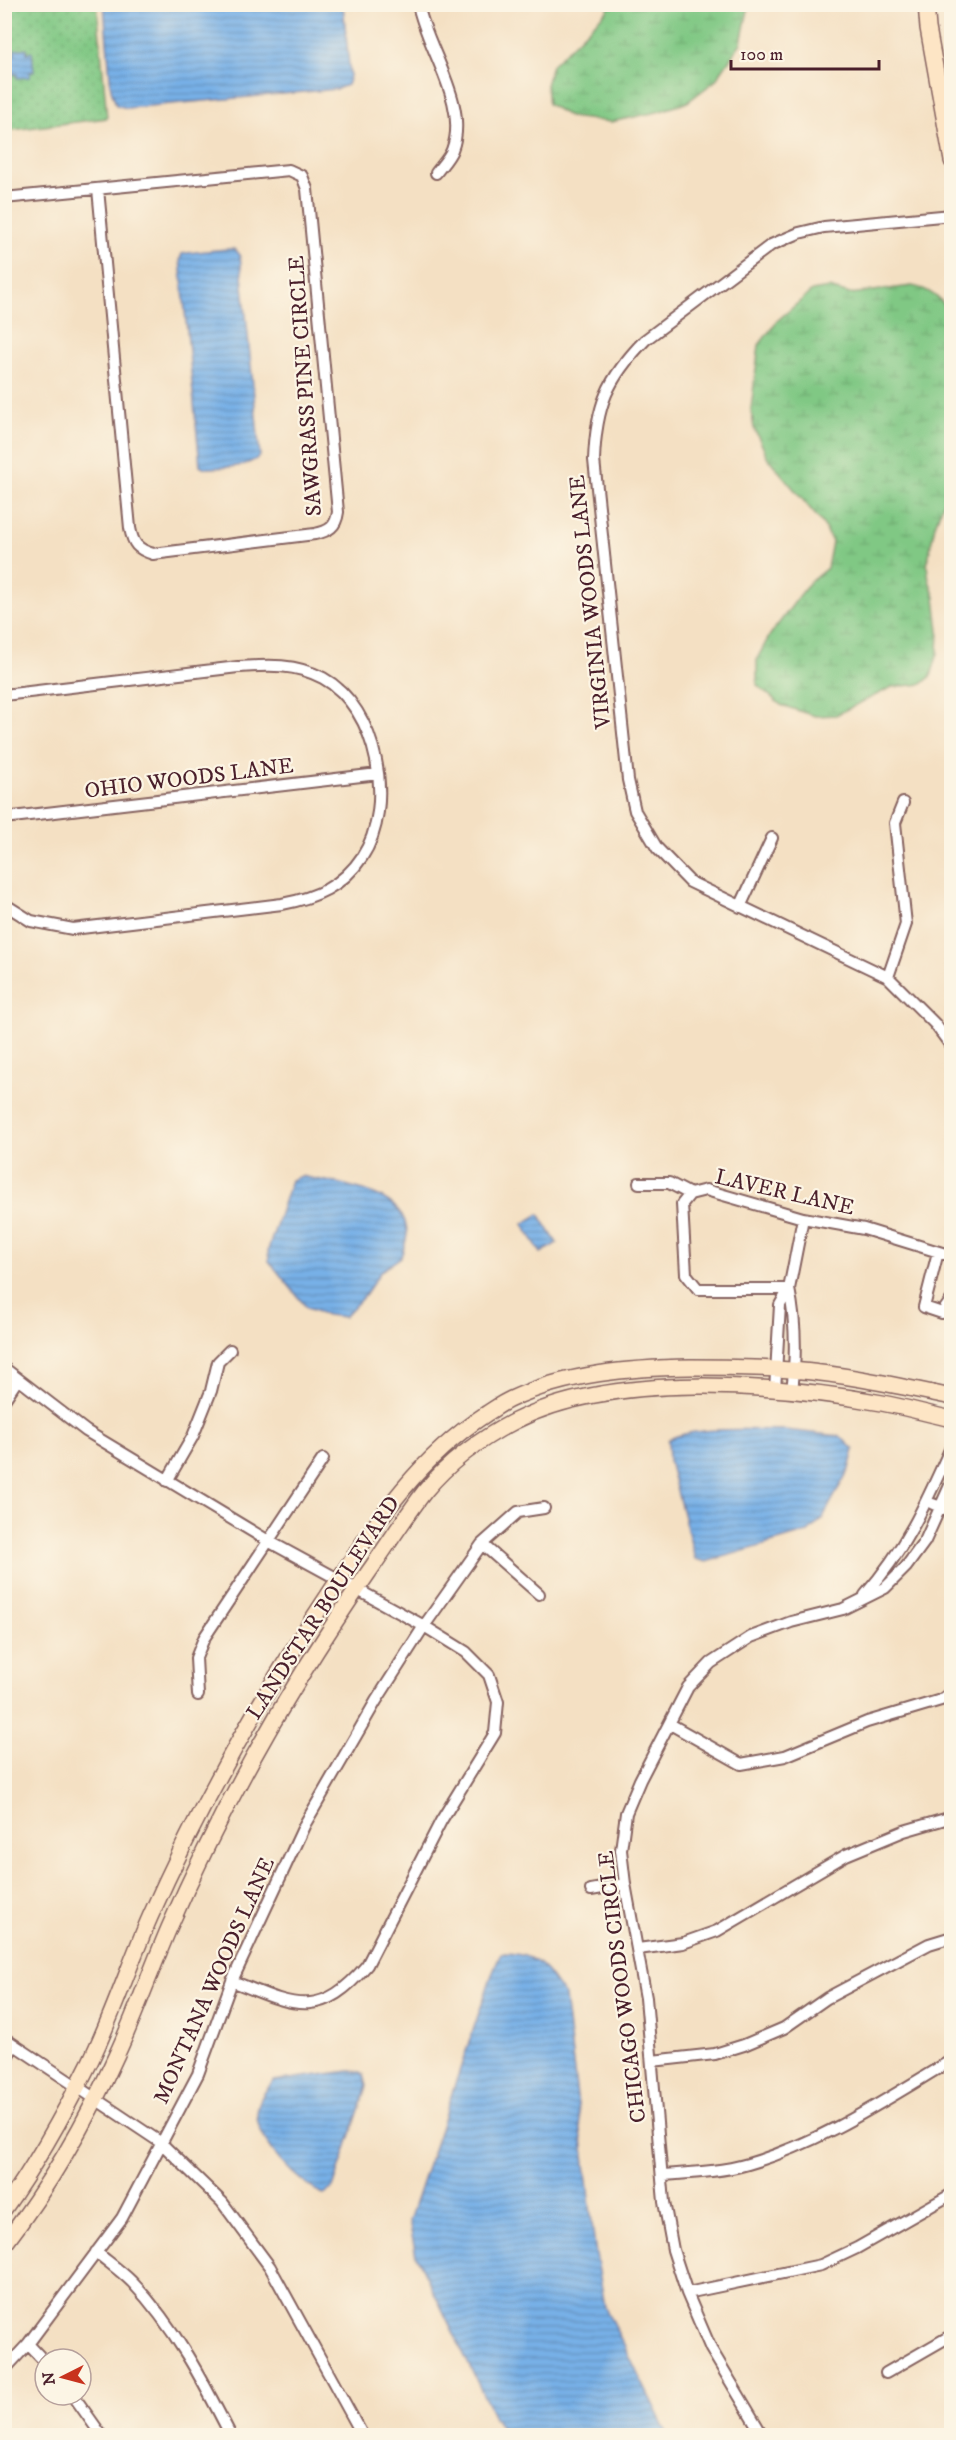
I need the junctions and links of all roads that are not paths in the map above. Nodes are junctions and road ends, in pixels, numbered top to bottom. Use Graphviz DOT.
graph roads {
  1 [pos="418,4"];
  2 [pos="926,4"];
  3 [pos="951,161"];
  4 [pos="436,173"];
  5 [pos="98,189"];
  6 [pos="4,198"];
  7 [pos="951,215"];
  8 [pos="4,695"];
  9 [pos="378,774"];
  10 [pos="903,803"];
  11 [pos="4,818"];
  12 [pos="772,838"];
  13 [pos="4,904"];
  14 [pos="740,906"];
  15 [pos="888,977"];
  16 [pos="951,1047"];
  17 [pos="639,1183"];
  18 [pos="690,1194"];
  19 [pos="803,1218"];
  20 [pos="938,1252"];
  21 [pos="951,1256"];
  22 [pos="789,1288"];
  23 [pos="951,1299"];
  24 [pos="230,1350"];
  25 [pos="4,1368"];
  26 [pos="777,1369"];
  27 [pos="795,1370"];
  28 [pos="18,1379"];
  29 [pos="775,1390"];
  30 [pos="792,1391"];
  31 [pos="951,1397"];
  32 [pos="4,1400"];
  33 [pos="951,1419"];
  34 [pos="951,1445"];
  35 [pos="323,1459"];
  36 [pos="167,1481"];
  37 [pos="951,1481"];
  38 [pos="927,1501"];
  39 [pos="939,1507"];
  40 [pos="544,1508"];
  41 [pos="951,1512"];
  42 [pos="270,1542"];
  43 [pos="482,1544"];
  44 [pos="340,1578"];
  45 [pos="358,1588"];
  46 [pos="539,1594"];
  47 [pos="861,1600"];
  48 [pos="424,1626"];
  49 [pos="951,1692"];
  50 [pos="198,1695"];
  51 [pos="670,1724"];
  52 [pos="951,1817"];
  53 [pos="625,1884"];
  54 [pos="591,1890"];
  55 [pos="951,1937"];
  56 [pos="638,1949"];
  57 [pos="232,1981"];
  58 [pos="4,2038"];
  59 [pos="14,2045"];
  60 [pos="951,2060"];
  61 [pos="652,2061"];
  62 [pos="4,2062"];
  63 [pos="77,2087"];
  64 [pos="94,2099"];
  65 [pos="160,2142"];
  66 [pos="662,2175"];
  67 [pos="951,2194"];
  68 [pos="4,2209"];
  69 [pos="4,2245"];
  70 [pos="96,2252"];
  71 [pos="687,2293"];
  72 [pos="951,2335"];
  73 [pos="28,2344"];
  74 [pos="33,2349"];
  75 [pos="4,2370"];
  76 [pos="886,2373"];
  77 [pos="81,2407"];
  78 [pos="102,2436"];
  79 [pos="231,2436"];
  80 [pos="363,2436"];
  81 [pos="763,2436"];
  1 -- 4 [label="street"];
  2 -- 3 [label="street"];
  5 -- 5 [label="street, SAWGRASS PINE CIRCLE"];
  5 -- 6 [label="street, SAWGRASS PINE CIRCLE"];
  7 -- 14 [label="street, VIRGINIA WOODS LANE"];
  8 -- 9 [label="street"];
  9 -- 11 [label="street, OHIO WOODS LANE"];
  9 -- 13 [label="street"];
  10 -- 15 [label="street"];
  12 -- 14 [label="street"];
  14 -- 15 [label="street, VIRGINIA WOODS LANE"];
  15 -- 16 [label="street, VIRGINIA WOODS LANE"];
  17 -- 18 [label="street"];
  18 -- 19 [label="street, LAVER LANE"];
  18 -- 22 [label="street, LAVER LANE"];
  19 -- 20 [label="street, LAVER LANE"];
  19 -- 22 [label="street"];
  20 -- 21 [label="street, LAVER LANE"];
  20 -- 23 [label="street"];
  22 -- 26 [label="street"];
  22 -- 27 [label="street"];
  24 -- 36 [label="street"];
  25 -- 28 [label="street"];
  26 -- 27 [label="street, LANDSTAR BOULEVARD"];
  26 -- 29 [label="street"];
  26 -- 44 [label="street, LANDSTAR BOULEVARD"];
  27 -- 30 [label="street"];
  27 -- 31 [label="street, LANDSTAR BOULEVARD"];
  28 -- 32 [label="street"];
  28 -- 36 [label="street"];
  29 -- 30 [label="street, LANDSTAR BOULEVARD"];
  29 -- 45 [label="street, LANDSTAR BOULEVARD"];
  30 -- 33 [label="street, LANDSTAR BOULEVARD"];
  34 -- 38 [label="street, CHICAGO WOODS CIRCLE"];
  35 -- 42 [label="street"];
  36 -- 42 [label="street"];
  37 -- 39 [label="street, CHICAGO WOODS CIRCLE"];
  38 -- 39 [label="street"];
  38 -- 47 [label="street, CHICAGO WOODS CIRCLE"];
  39 -- 41 [label="street"];
  39 -- 47 [label="street, CHICAGO WOODS CIRCLE"];
  40 -- 43 [label="street, MONTANA WOODS LANE"];
  42 -- 44 [label="street"];
  42 -- 50 [label="street"];
  43 -- 46 [label="street"];
  43 -- 48 [label="street, MONTANA WOODS LANE"];
  44 -- 45 [label="street"];
  44 -- 63 [label="street, LANDSTAR BOULEVARD"];
  45 -- 48 [label="street"];
  45 -- 64 [label="street, LANDSTAR BOULEVARD"];
  47 -- 51 [label="street, CHICAGO WOODS CIRCLE"];
  48 -- 57 [label="street, MONTANA WOODS LANE"];
  48 -- 57 [label="street"];
  49 -- 51 [label="street"];
  51 -- 53 [label="street, CHICAGO WOODS CIRCLE"];
  52 -- 56 [label="street"];
  53 -- 54 [label="street"];
  53 -- 56 [label="street, CHICAGO WOODS CIRCLE"];
  55 -- 61 [label="street"];
  56 -- 61 [label="street, CHICAGO WOODS CIRCLE"];
  57 -- 65 [label="street, MONTANA WOODS LANE"];
  58 -- 59 [label="street"];
  59 -- 62 [label="street"];
  59 -- 63 [label="street"];
  60 -- 66 [label="street"];
  61 -- 66 [label="street, CHICAGO WOODS CIRCLE"];
  63 -- 64 [label="street"];
  63 -- 68 [label="street, LANDSTAR BOULEVARD"];
  64 -- 65 [label="street"];
  64 -- 69 [label="street, LANDSTAR BOULEVARD"];
  65 -- 70 [label="street, MONTANA WOODS LANE"];
  65 -- 80 [label="street"];
  66 -- 71 [label="street, CHICAGO WOODS CIRCLE"];
  67 -- 71 [label="street"];
  70 -- 73 [label="street, MONTANA WOODS LANE"];
  70 -- 79 [label="street"];
  71 -- 81 [label="street, CHICAGO WOODS CIRCLE"];
  72 -- 76 [label="street"];
  73 -- 74 [label="street"];
  73 -- 75 [label="street, MONTANA WOODS LANE"];
  77 -- 78 [label="street"];
}
